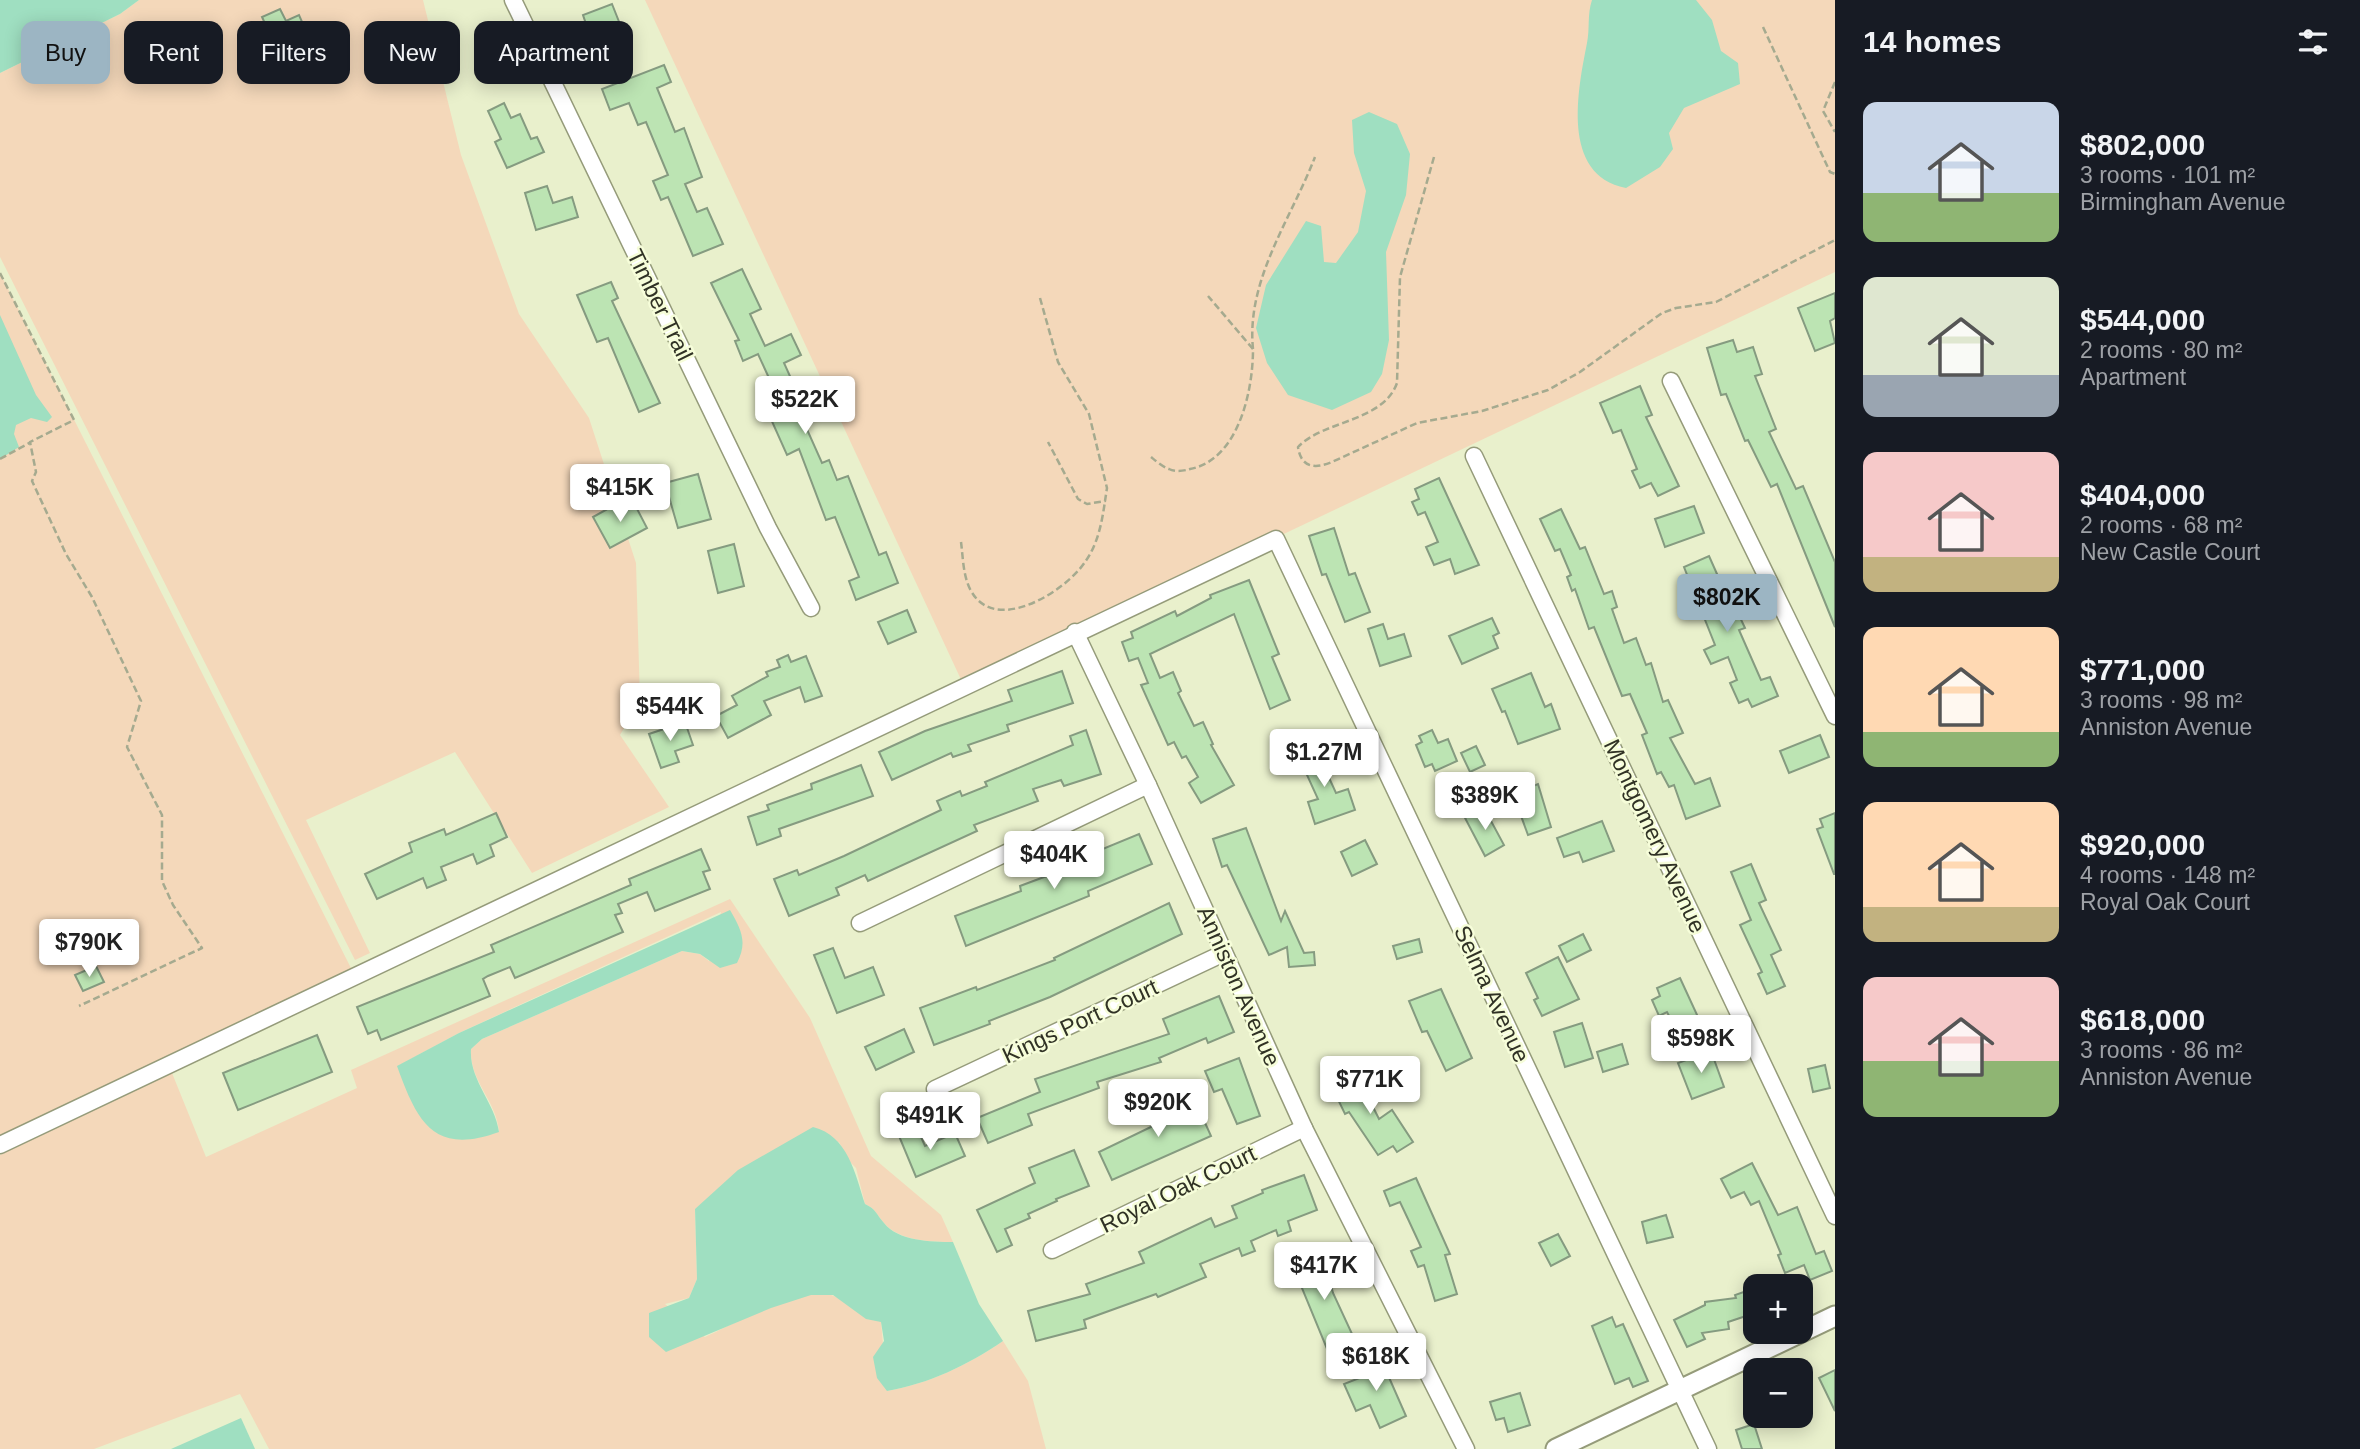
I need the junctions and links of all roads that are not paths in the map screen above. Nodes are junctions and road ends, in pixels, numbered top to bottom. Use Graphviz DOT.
graph roads {
  1 [pos="513,0"];
  2 [pos="1671,381"];
  3 [pos="1474,456"];
  4 [pos="811,608"];
  5 [pos="1075,632"];
  6 [pos="1835,716"];
  7 [pos="1148,785"];
  8 [pos="860,923"];
  9 [pos="1224,953"];
  10 [pos="935,1089"];
  11 [pos="1304,1128"];
  12 [pos="0,1145"];
  13 [pos="1835,1216"];
  14 [pos="1052,1250"];
  15 [pos="1835,1316"];
  16 [pos="1680,1390"];
  17 [pos="1466,1449"];
  18 [pos="1556,1449"];
  19 [pos="1708,1449"];
  1 -- 4 [label="street, Timber Trail"];
  2 -- 6 [label="street"];
  3 -- 13 [label="street, Montgomery Avenue"];
  5 -- 7 [label="street, Anniston Avenue"];
  5 -- 12 [label="street"];
  5 -- 16 [label="street, Selma Avenue"];
  7 -- 8 [label="street"];
  7 -- 9 [label="street, Anniston Avenue"];
  9 -- 10 [label="street, Kings Port Court"];
  9 -- 11 [label="street, Anniston Avenue"];
  11 -- 14 [label="street, Royal Oak Court"];
  11 -- 17 [label="street, Anniston Avenue"];
  15 -- 16 [label="street"];
  16 -- 18 [label="street"];
  16 -- 19 [label="street, Selma Avenue"];
}
